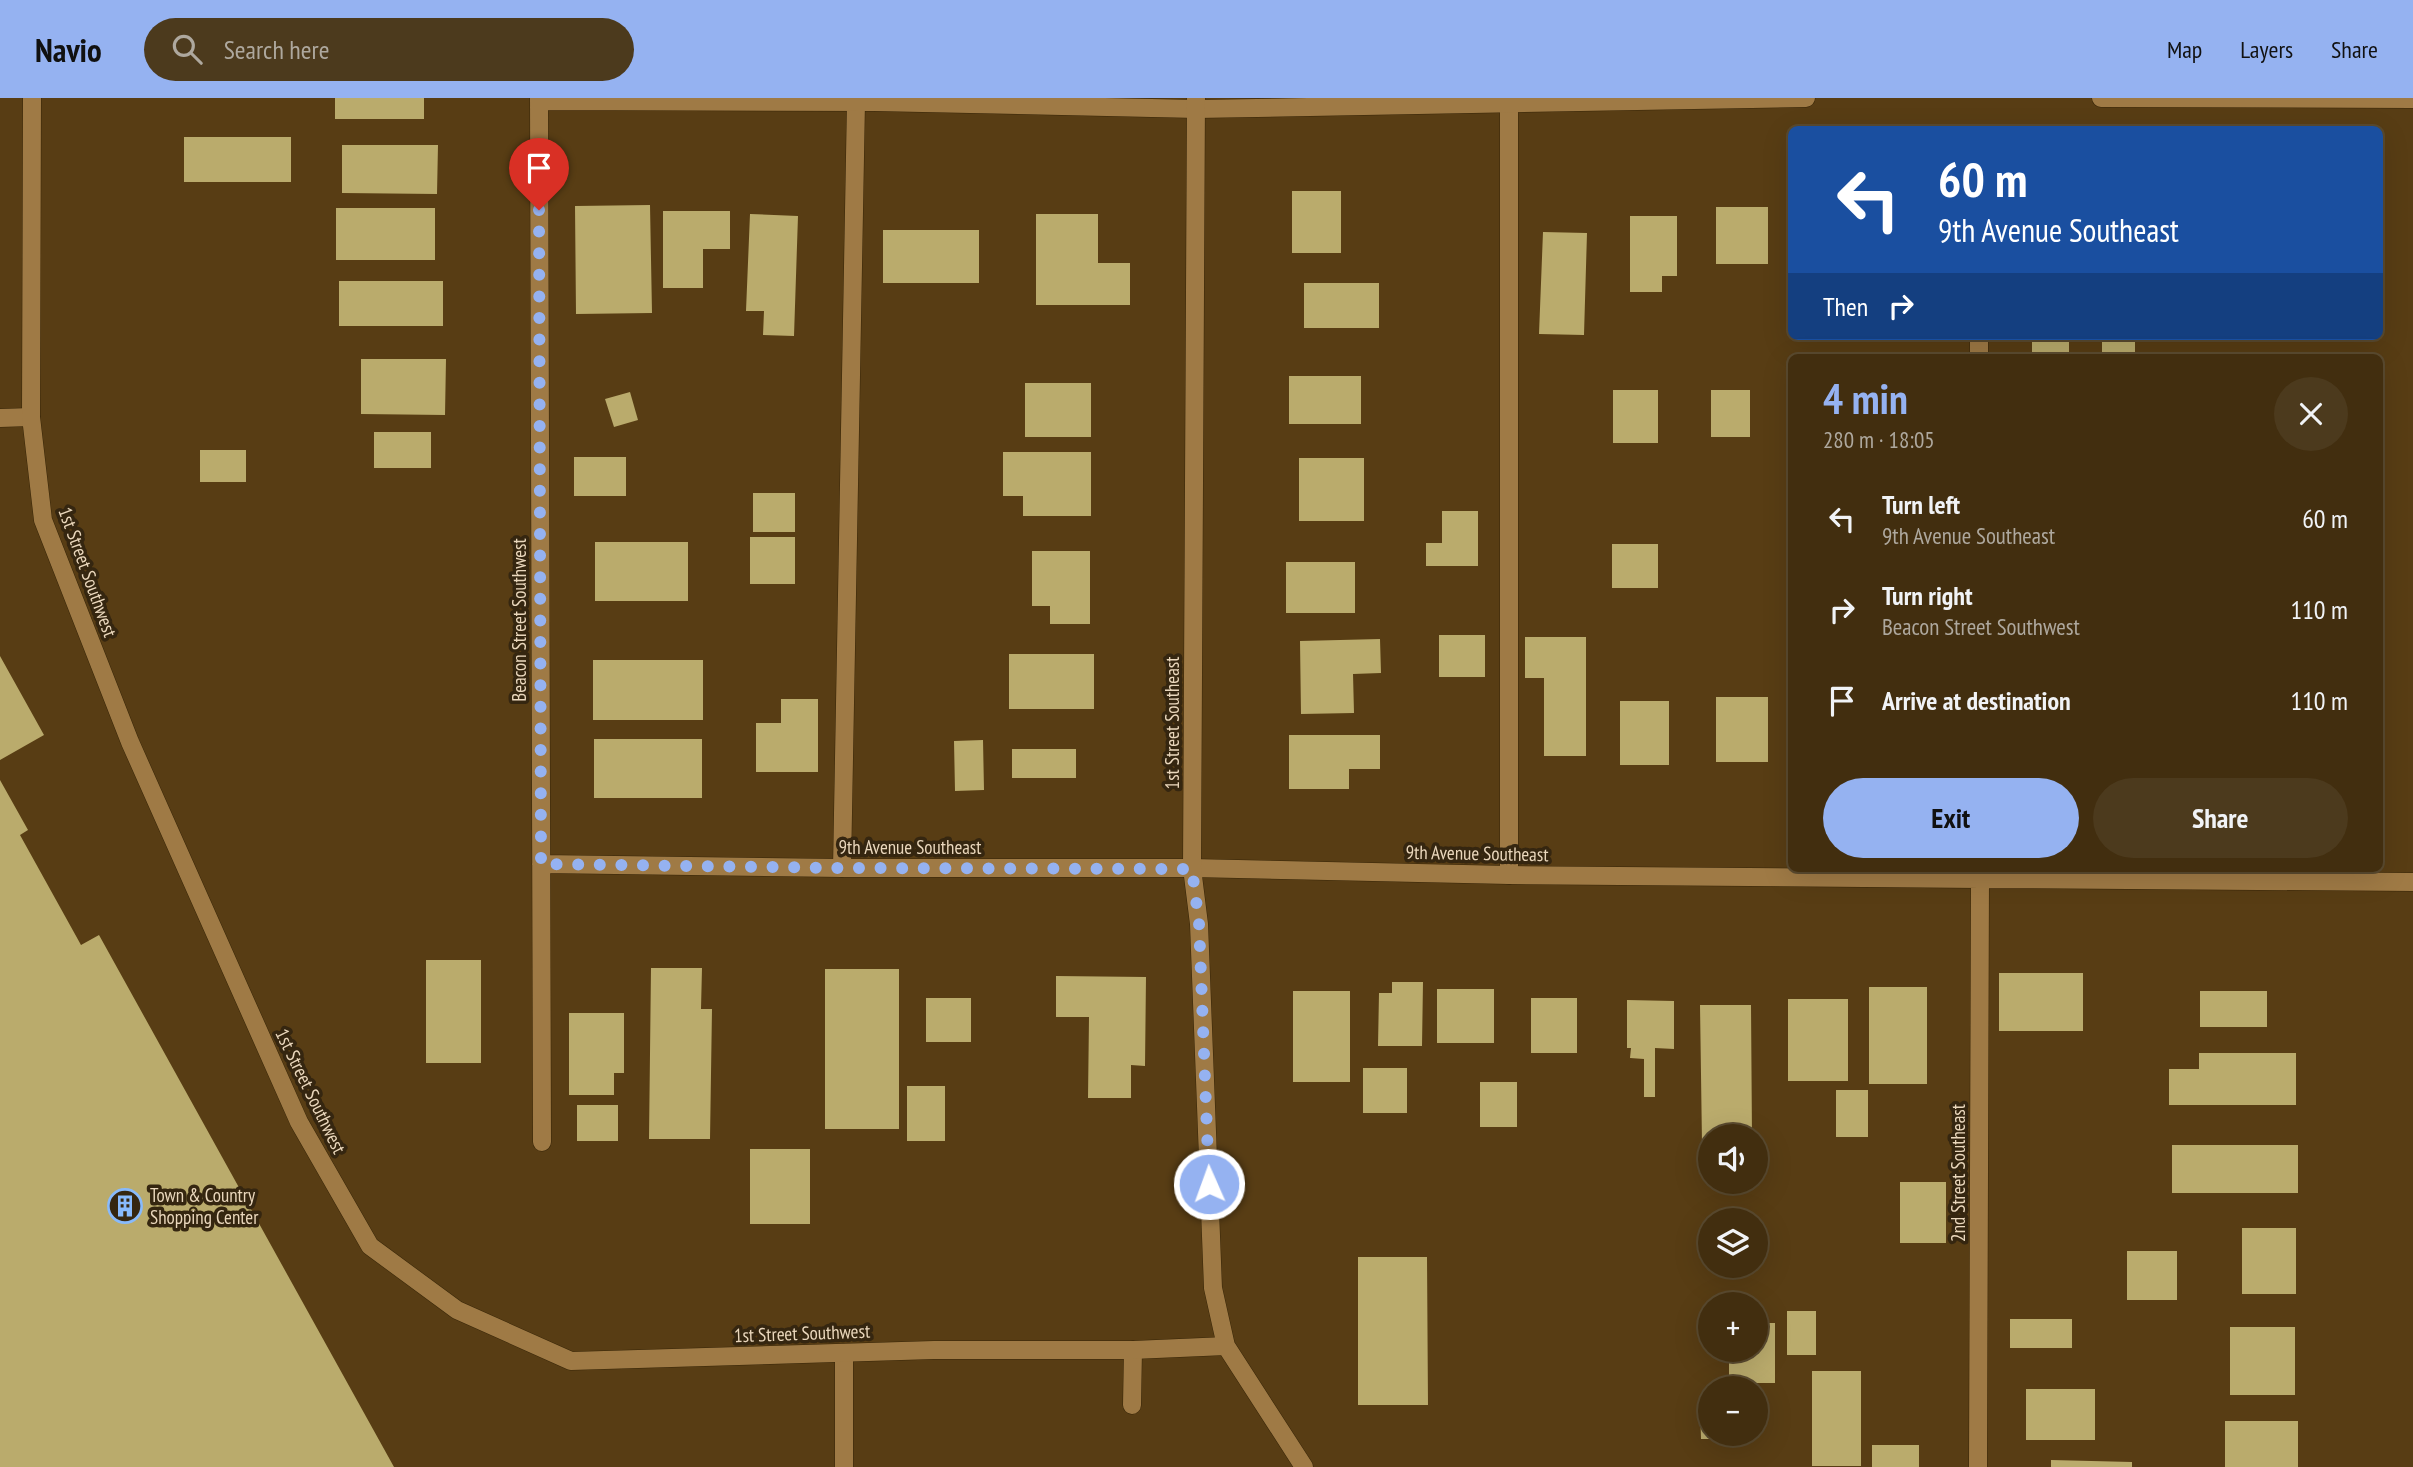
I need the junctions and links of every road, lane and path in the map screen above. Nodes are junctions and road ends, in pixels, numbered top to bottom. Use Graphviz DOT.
graph roads {
  1 [pos="33,98"];
  2 [pos="1807,98"];
  3 [pos="2101,98"];
  4 [pos="538,99"];
  5 [pos="2413,99"];
  6 [pos="868,100"];
  7 [pos="1197,103"];
  8 [pos="1509,104"];
  9 [pos="31,417"];
  10 [pos="0,418"];
  11 [pos="541,864"];
  12 [pos="842,868"];
  13 [pos="1192,869"];
  14 [pos="1980,874"];
  15 [pos="1509,875"];
  16 [pos="2413,881"];
  17 [pos="541,1142"];
  18 [pos="1226,1346"];
  19 [pos="1133,1350"];
  20 [pos="844,1353"];
  21 [pos="1132,1405"];
  22 [pos="844,1467"];
  23 [pos="1304,1467"];
  24 [pos="1978,1467"];
  1 -- 9 [label="street, 1st Street Southwest"];
  2 -- 8 [label="street"];
  3 -- 5 [label="street"];
  4 -- 6 [label="street"];
  4 -- 11 [label="street, Beacon Street Southwest"];
  6 -- 7 [label="street"];
  6 -- 12 [label="street"];
  7 -- 8 [label="street"];
  7 -- 13 [label="street, 1st Street Southeast"];
  8 -- 15 [label="street"];
  9 -- 10 [label="street"];
  9 -- 20 [label="street, 1st Street Southwest"];
  11 -- 12 [label="street, 9th Avenue Southeast"];
  11 -- 17 [label="street, Beacon Street Southwest"];
  12 -- 13 [label="street, 9th Avenue Southeast"];
  13 -- 15 [label="street, 9th Avenue Southeast"];
  13 -- 18 [label="street, 1st Street Southeast"];
  14 -- 15 [label="street, 9th Avenue Southeast"];
  14 -- 16 [label="street, 9th Avenue Southeast"];
  14 -- 24 [label="street, 2nd Street Southeast"];
  18 -- 19 [label="street, 1st Street Southwest"];
  18 -- 23 [label="street"];
  19 -- 20 [label="street, 1st Street Southwest"];
  19 -- 21 [label="street"];
  20 -- 22 [label="street"];
}
